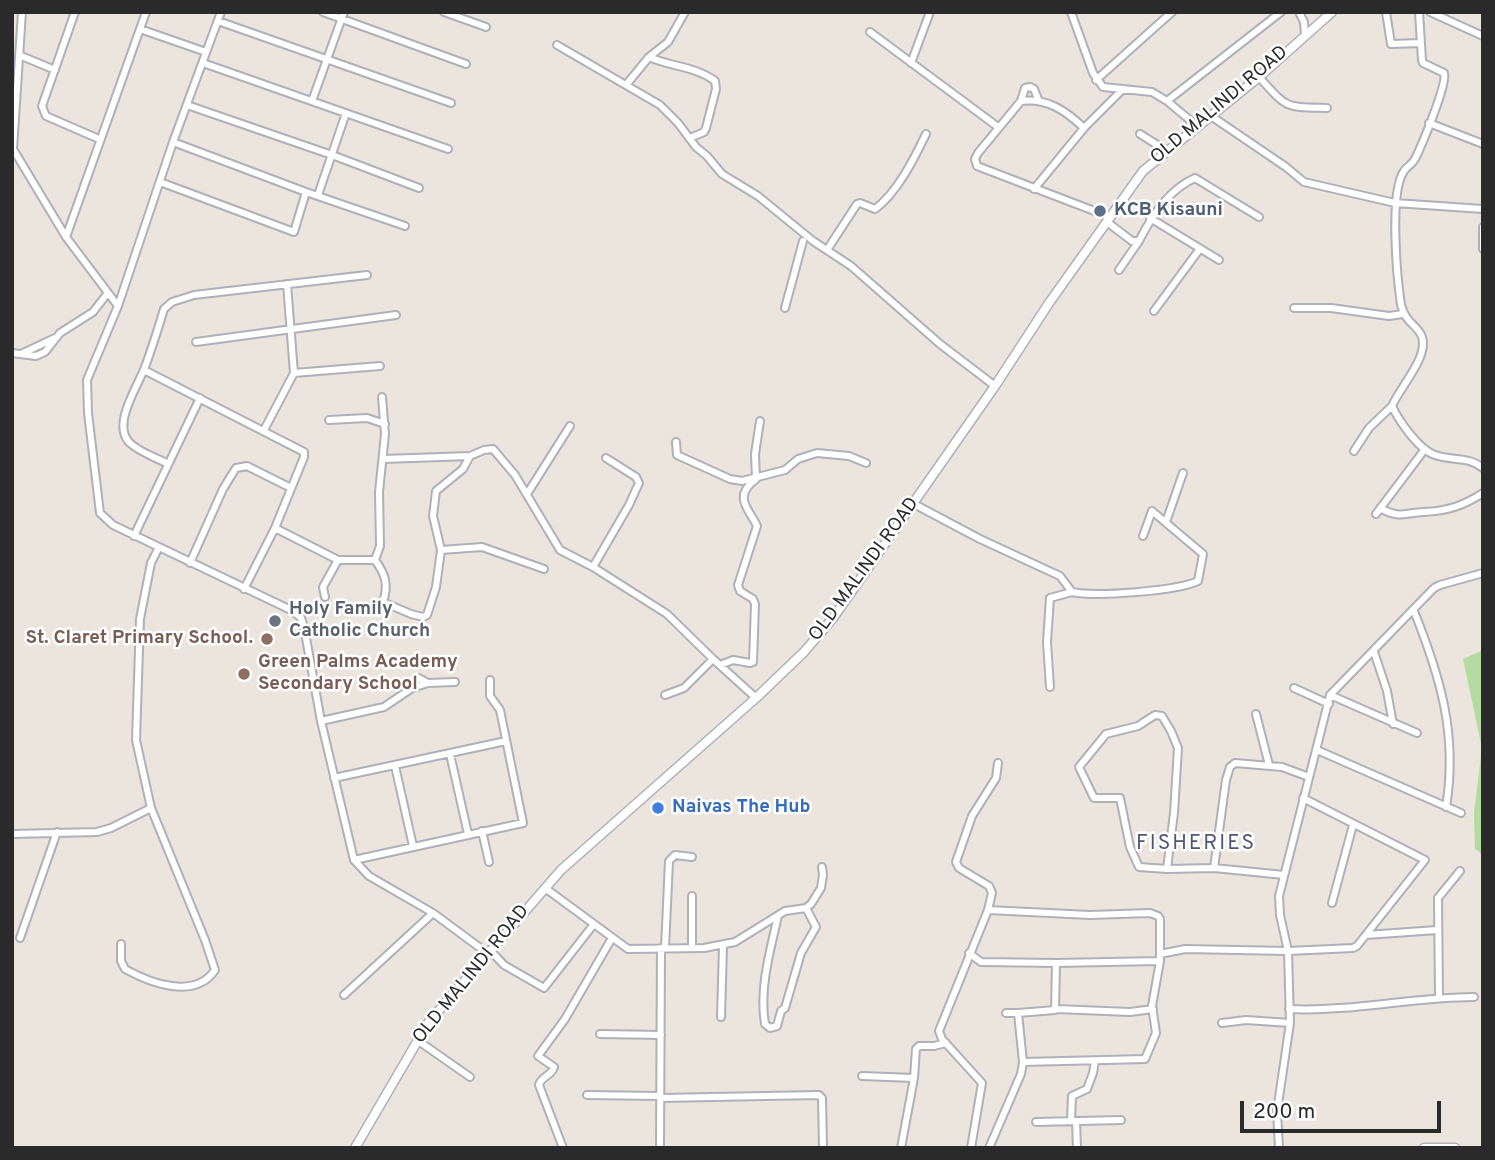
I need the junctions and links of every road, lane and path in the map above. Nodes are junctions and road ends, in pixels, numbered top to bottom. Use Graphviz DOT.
graph roads {
  1 [pos="22,12"];
  2 [pos="75,12"];
  3 [pos="146,12"];
  4 [pos="221,12"];
  5 [pos="323,12"];
  6 [pos="444,12"];
  7 [pos="685,12"];
  8 [pos="930,12"];
  9 [pos="1070,12"];
  10 [pos="1172,12"];
  11 [pos="1281,12"];
  12 [pos="1300,12"];
  13 [pos="1332,12"];
  14 [pos="1386,12"];
  15 [pos="1419,12"];
  16 [pos="1430,12"];
  17 [pos="342,15"];
  18 [pos="218,21"];
  19 [pos="486,27"];
  20 [pos="140,29"];
  21 [pos="870,32"];
  22 [pos="1305,35"];
  23 [pos="1483,36"];
  24 [pos="1420,43"];
  25 [pos="557,45"];
  26 [pos="206,52"];
  27 [pos="19,55"];
  28 [pos="649,57"];
  29 [pos="327,58"];
  30 [pos="203,62"];
  31 [pos="911,62"];
  32 [pos="466,64"];
  33 [pos="55,70"];
  34 [pos="1259,77"];
  35 [pos="1097,80"];
  36 [pos="626,85"];
  37 [pos="1123,89"];
  38 [pos="1038,99"];
  39 [pos="312,101"];
  40 [pos="1021,101"];
  41 [pos="1167,101"];
  42 [pos="451,103"];
  43 [pos="187,105"];
  44 [pos="1327,108"];
  45 [pos="346,113"];
  46 [pos="1210,116"];
  47 [pos="1429,122"];
  48 [pos="1197,126"];
  49 [pos="998,127"];
  50 [pos="1084,128"];
  51 [pos="926,134"];
  52 [pos="1140,134"];
  53 [pos="690,138"];
  54 [pos="99,139"];
  55 [pos="173,142"];
  56 [pos="1483,144"];
  57 [pos="447,149"];
  58 [pos="1167,151"];
  59 [pos="332,155"];
  60 [pos="160,182"];
  61 [pos="419,188"];
  62 [pos="1034,189"];
  63 [pos="306,192"];
  64 [pos="318,195"];
  65 [pos="1395,203"];
  66 [pos="1483,209"];
  67 [pos="1259,217"];
  68 [pos="1150,218"];
  69 [pos="1109,219"];
  70 [pos="405,226"];
  71 [pos="1483,227"];
  72 [pos="66,237"];
  73 [pos="803,241"];
  74 [pos="1139,241"];
  75 [pos="1483,249"];
  76 [pos="827,250"];
  77 [pos="1199,250"];
  78 [pos="1219,260"];
  79 [pos="1119,270"];
  80 [pos="367,275"];
  81 [pos="286,284"];
  82 [pos="107,294"];
  83 [pos="118,306"];
  84 [pos="785,308"];
  85 [pos="1294,309"];
  86 [pos="1154,311"];
  87 [pos="1403,314"];
  88 [pos="396,316"];
  89 [pos="290,331"];
  90 [pos="196,342"];
  91 [pos="15,354"];
  92 [pos="380,366"];
  93 [pos="144,370"];
  94 [pos="294,373"];
  95 [pos="995,386"];
  96 [pos="382,397"];
  97 [pos="200,398"];
  98 [pos="1392,406"];
  99 [pos="329,420"];
  100 [pos="760,421"];
  101 [pos="385,424"];
  102 [pos="570,426"];
  103 [pos="264,430"];
  104 [pos="676,442"];
  105 [pos="1425,449"];
  106 [pos="1354,451"];
  107 [pos="470,456"];
  108 [pos="606,458"];
  109 [pos="383,459"];
  110 [pos="866,463"];
  111 [pos="168,464"];
  112 [pos="1483,468"];
  113 [pos="1183,473"];
  114 [pos="756,479"];
  115 [pos="291,488"];
  116 [pos="1483,493"];
  117 [pos="527,494"];
  118 [pos="914,504"];
  119 [pos="1166,522"];
  120 [pos="275,528"];
  121 [pos="134,536"];
  122 [pos="1143,537"];
  123 [pos="159,547"];
  124 [pos="441,550"];
  125 [pos="338,559"];
  126 [pos="375,560"];
  127 [pos="190,563"];
  128 [pos="593,566"];
  129 [pos="544,569"];
  130 [pos="1483,573"];
  131 [pos="244,589"];
  132 [pos="1072,592"];
  133 [pos="325,597"];
  134 [pos="1414,611"];
  135 [pos="1374,652"];
  136 [pos="713,659"];
  137 [pos="720,665"];
  138 [pos="490,680"];
  139 [pos="455,682"];
  140 [pos="1050,687"];
  141 [pos="1294,688"];
  142 [pos="665,695"];
  143 [pos="1330,695"];
  144 [pos="756,698"];
  145 [pos="1329,704"];
  146 [pos="1256,713"];
  147 [pos="321,721"];
  148 [pos="1392,724"];
  149 [pos="1417,733"];
  150 [pos="506,741"];
  151 [pos="1317,750"];
  152 [pos="450,754"];
  153 [pos="998,763"];
  154 [pos="395,765"];
  155 [pos="1269,765"];
  156 [pos="1309,777"];
  157 [pos="334,778"];
  158 [pos="1303,798"];
  159 [pos="1446,807"];
  160 [pos="151,808"];
  161 [pos="1461,813"];
  162 [pos="1353,825"];
  163 [pos="482,831"];
  164 [pos="57,832"];
  165 [pos="12,834"];
  166 [pos="468,834"];
  167 [pos="413,846"];
  168 [pos="692,857"];
  169 [pos="354,860"];
  170 [pos="489,862"];
  171 [pos="822,867"];
  172 [pos="1214,868"];
  173 [pos="1167,869"];
  174 [pos="1460,870"];
  175 [pos="1283,875"];
  176 [pos="545,888"];
  177 [pos="692,896"];
  178 [pos="1332,903"];
  179 [pos="806,908"];
  180 [pos="988,910"];
  181 [pos="433,913"];
  182 [pos="778,916"];
  183 [pos="594,924"];
  184 [pos="1437,930"];
  185 [pos="1366,935"];
  186 [pos="20,938"];
  187 [pos="612,938"];
  188 [pos="121,944"];
  189 [pos="723,946"];
  190 [pos="663,948"];
  191 [pos="691,948"];
  192 [pos="488,951"];
  193 [pos="1288,951"];
  194 [pos="970,953"];
  195 [pos="1160,957"];
  196 [pos="1056,963"];
  197 [pos="344,995"];
  198 [pos="1439,997"];
  199 [pos="1474,997"];
  200 [pos="1056,1009"];
  201 [pos="1153,1009"];
  202 [pos="1289,1009"];
  203 [pos="1006,1013"];
  204 [pos="1018,1013"];
  205 [pos="721,1017"];
  206 [pos="1223,1023"];
  207 [pos="1290,1023"];
  208 [pos="600,1034"];
  209 [pos="661,1034"];
  210 [pos="417,1040"];
  211 [pos="946,1043"];
  212 [pos="1095,1061"];
  213 [pos="1023,1062"];
  214 [pos="862,1076"];
  215 [pos="470,1077"];
  216 [pos="914,1078"];
  217 [pos="586,1095"];
  218 [pos="660,1097"];
  219 [pos="1121,1120"];
  220 [pos="1074,1121"];
  221 [pos="1036,1122"];
  222 [pos="355,1148"];
  223 [pos="563,1148"];
  224 [pos="660,1148"];
  225 [pos="823,1148"];
  226 [pos="901,1148"];
  227 [pos="971,1148"];
  228 [pos="989,1148"];
  229 [pos="1077,1148"];
  230 [pos="1279,1148"];
  231 [pos="1424,1148"];
  232 [pos="1455,1148"];
  1 -- 27 [label="street"];
  2 -- 33 [label="street"];
  3 -- 20 [label="street"];
  4 -- 18 [label="street"];
  5 -- 17 [label="street"];
  6 -- 19 [label="street"];
  7 -- 28 [label="street"];
  8 -- 31 [label="street"];
  9 -- 35 [label="street"];
  10 -- 35 [label="street"];
  11 -- 41 [label="street"];
  12 -- 22 [label="street"];
  13 -- 22 [label="main road, OLD MALINDI ROAD"];
  14 -- 24 [label="street"];
  15 -- 24 [label="street"];
  16 -- 23 [label="street"];
  17 -- 29 [label="street"];
  17 -- 32 [label="street"];
  18 -- 26 [label="street"];
  18 -- 29 [label="street"];
  20 -- 26 [label="street"];
  20 -- 54 [label="street"];
  21 -- 31 [label="street"];
  22 -- 34 [label="main road, OLD MALINDI ROAD"];
  24 -- 47 [label="street"];
  25 -- 36 [label="street"];
  26 -- 30 [label="street"];
  27 -- 33 [label="street"];
  27 -- 72 [label="street"];
  28 -- 36 [label="street"];
  28 -- 53 [label="street"];
  29 -- 39 [label="street"];
  29 -- 42 [label="street"];
  30 -- 39 [label="street"];
  30 -- 43 [label="street"];
  31 -- 49 [label="street"];
  33 -- 54 [label="street"];
  34 -- 44 [label="street"];
  34 -- 46 [label="main road, OLD MALINDI ROAD"];
  35 -- 37 [label="street"];
  36 -- 53 [label="street"];
  37 -- 41 [label="street"];
  37 -- 50 [label="street"];
  38 -- 40 [label="street"];
  38 -- 40 [label="street"];
  38 -- 50 [label="street"];
  39 -- 45 [label="street"];
  40 -- 49 [label="street"];
  41 -- 48 [label="street"];
  43 -- 55 [label="street"];
  43 -- 59 [label="street"];
  45 -- 57 [label="street"];
  45 -- 59 [label="street"];
  46 -- 48 [label="main road, OLD MALINDI ROAD"];
  46 -- 65 [label="street"];
  47 -- 56 [label="street"];
  47 -- 65 [label="street"];
  48 -- 58 [label="main road, OLD MALINDI ROAD"];
  49 -- 62 [label="street"];
  50 -- 62 [label="street"];
  51 -- 76 [label="street"];
  52 -- 58 [label="street"];
  53 -- 76 [label="street"];
  54 -- 72 [label="street"];
  55 -- 60 [label="street"];
  55 -- 63 [label="street"];
  58 -- 69 [label="main road, OLD MALINDI ROAD"];
  59 -- 61 [label="street"];
  59 -- 64 [label="street"];
  60 -- 63 [label="street"];
  60 -- 83 [label="street"];
  62 -- 69 [label="street"];
  63 -- 64 [label="street"];
  64 -- 70 [label="street"];
  65 -- 66 [label="street"];
  65 -- 87 [label="street"];
  67 -- 68 [label="street"];
  68 -- 74 [label="street"];
  68 -- 77 [label="street"];
  69 -- 74 [label="street"];
  69 -- 95 [label="main road, OLD MALINDI ROAD"];
  71 -- 75 [label="street"];
  72 -- 82 [label="street"];
  73 -- 84 [label="street"];
  74 -- 79 [label="street"];
  76 -- 95 [label="street"];
  77 -- 78 [label="street"];
  77 -- 86 [label="street"];
  80 -- 81 [label="street"];
  81 -- 89 [label="street"];
  81 -- 93 [label="street"];
  82 -- 83 [label="street"];
  82 -- 91 [label="street"];
  83 -- 121 [label="street"];
  85 -- 87 [label="street"];
  87 -- 98 [label="street"];
  88 -- 89 [label="street"];
  89 -- 90 [label="street"];
  89 -- 94 [label="street"];
  92 -- 94 [label="street"];
  93 -- 97 [label="street"];
  93 -- 111 [label="street"];
  94 -- 103 [label="street"];
  95 -- 118 [label="main road, OLD MALINDI ROAD"];
  96 -- 101 [label="street"];
  97 -- 103 [label="street"];
  97 -- 111 [label="street"];
  98 -- 105 [label="street"];
  98 -- 106 [label="street"];
  99 -- 101 [label="street"];
  100 -- 114 [label="street"];
  101 -- 109 [label="street"];
  102 -- 117 [label="street"];
  103 -- 115 [label="street"];
  104 -- 114 [label="street"];
  105 -- 112 [label="street"];
  105 -- 116 [label="street"];
  107 -- 109 [label="street"];
  107 -- 117 [label="street"];
  107 -- 124 [label="street"];
  108 -- 128 [label="street"];
  109 -- 126 [label="street"];
  110 -- 114 [label="street"];
  111 -- 121 [label="street"];
  113 -- 119 [label="street"];
  114 -- 137 [label="street"];
  115 -- 120 [label="street"];
  115 -- 127 [label="street"];
  117 -- 128 [label="street"];
  118 -- 132 [label="street"];
  118 -- 144 [label="main road, OLD MALINDI ROAD"];
  119 -- 122 [label="street"];
  119 -- 132 [label="street"];
  120 -- 125 [label="street"];
  120 -- 131 [label="street"];
  121 -- 123 [label="street"];
  123 -- 127 [label="street"];
  123 -- 160 [label="street"];
  124 -- 126 [label="street"];
  124 -- 129 [label="street"];
  125 -- 126 [label="street"];
  125 -- 133 [label="street"];
  127 -- 131 [label="street"];
  128 -- 136 [label="street"];
  130 -- 134 [label="street"];
  131 -- 147 [label="street"];
  132 -- 140 [label="street"];
  134 -- 135 [label="street"];
  134 -- 159 [label="street"];
  135 -- 143 [label="street"];
  135 -- 148 [label="street"];
  136 -- 137 [label="street"];
  136 -- 142 [label="street"];
  137 -- 144 [label="street"];
  138 -- 150 [label="street"];
  139 -- 147 [label="street"];
  141 -- 145 [label="street"];
  143 -- 145 [label="street"];
  143 -- 148 [label="street"];
  144 -- 176 [label="main road, OLD MALINDI ROAD"];
  145 -- 151 [label="street"];
  146 -- 155 [label="street"];
  147 -- 157 [label="street"];
  148 -- 149 [label="street"];
  150 -- 152 [label="street"];
  150 -- 163 [label="street"];
  151 -- 156 [label="street"];
  151 -- 159 [label="street"];
  152 -- 154 [label="street"];
  152 -- 166 [label="street"];
  153 -- 180 [label="street"];
  154 -- 157 [label="street"];
  154 -- 167 [label="street"];
  155 -- 156 [label="street"];
  155 -- 172 [label="street"];
  156 -- 158 [label="street"];
  157 -- 169 [label="street"];
  158 -- 162 [label="street"];
  158 -- 175 [label="street"];
  159 -- 161 [label="street"];
  160 -- 164 [label="street"];
  160 -- 188 [label="street"];
  162 -- 178 [label="street"];
  162 -- 185 [label="street"];
  163 -- 166 [label="street"];
  163 -- 170 [label="street"];
  164 -- 165 [label="street"];
  164 -- 186 [label="street"];
  166 -- 167 [label="street"];
  167 -- 169 [label="street"];
  168 -- 190 [label="street"];
  169 -- 181 [label="street"];
  171 -- 179 [label="street"];
  172 -- 173 [label="street"];
  172 -- 175 [label="street"];
  173 -- 173 [label="street"];
  174 -- 184 [label="street"];
  175 -- 193 [label="street"];
  176 -- 183 [label="street"];
  176 -- 192 [label="main road, OLD MALINDI ROAD"];
  177 -- 191 [label="street"];
  179 -- 182 [label="street"];
  179 -- 182 [label="street"];
  180 -- 194 [label="street"];
  180 -- 195 [label="street"];
  181 -- 192 [label="street"];
  181 -- 197 [label="street"];
  182 -- 189 [label="street"];
  183 -- 187 [label="street"];
  183 -- 192 [label="street"];
  184 -- 185 [label="street"];
  184 -- 198 [label="street"];
  185 -- 193 [label="street"];
  187 -- 190 [label="street"];
  187 -- 223 [label="street"];
  189 -- 191 [label="street"];
  189 -- 205 [label="street"];
  190 -- 191 [label="street"];
  190 -- 209 [label="street"];
  192 -- 210 [label="main road, OLD MALINDI ROAD"];
  193 -- 195 [label="street"];
  193 -- 202 [label="street"];
  194 -- 196 [label="street"];
  194 -- 211 [label="street"];
  195 -- 196 [label="street"];
  195 -- 201 [label="street"];
  196 -- 200 [label="street"];
  198 -- 199 [label="street"];
  198 -- 202 [label="street"];
  200 -- 201 [label="street"];
  200 -- 204 [label="street"];
  201 -- 212 [label="street"];
  202 -- 207 [label="street"];
  203 -- 204 [label="street"];
  204 -- 213 [label="street"];
  206 -- 207 [label="street"];
  207 -- 230 [label="street"];
  208 -- 209 [label="street"];
  209 -- 218 [label="street"];
  210 -- 215 [label="street"];
  210 -- 222 [label="main road, OLD MALINDI ROAD"];
  211 -- 216 [label="street"];
  211 -- 227 [label="street"];
  212 -- 213 [label="street"];
  212 -- 220 [label="street"];
  213 -- 228 [label="street"];
  214 -- 216 [label="street"];
  216 -- 226 [label="street"];
  217 -- 218 [label="street"];
  218 -- 224 [label="street"];
  218 -- 225 [label="street"];
  219 -- 220 [label="street"];
  220 -- 221 [label="street"];
  220 -- 229 [label="street"];
  231 -- 232 [label="main road"];
}
